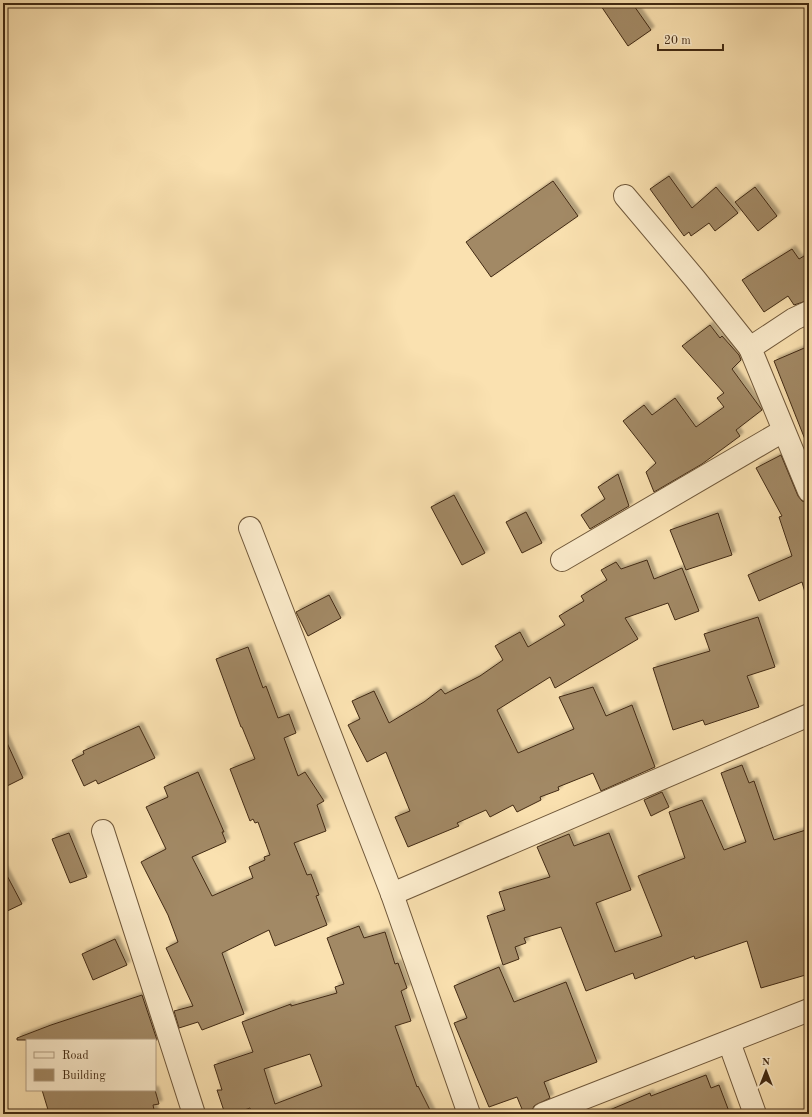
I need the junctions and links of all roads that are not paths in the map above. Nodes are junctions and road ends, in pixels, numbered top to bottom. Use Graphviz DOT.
graph roads {
  1 [pos="625,196"];
  2 [pos="809,312"];
  3 [pos="750,348"];
  4 [pos="783,431"];
  5 [pos="809,491"];
  6 [pos="250,528"];
  7 [pos="562,560"];
  8 [pos="809,715"];
  9 [pos="103,831"];
  10 [pos="392,894"];
  11 [pos="809,1010"];
  12 [pos="729,1042"];
  13 [pos="194,1114"];
  14 [pos="469,1114"];
  15 [pos="543,1114"];
  16 [pos="755,1114"];
  1 -- 3 [label="street"];
  2 -- 3 [label="street"];
  3 -- 4 [label="street"];
  4 -- 5 [label="street"];
  4 -- 7 [label="street"];
  6 -- 10 [label="street"];
  8 -- 10 [label="street"];
  9 -- 13 [label="street"];
  10 -- 14 [label="street"];
  11 -- 12 [label="street"];
  12 -- 15 [label="street"];
  12 -- 16 [label="street"];
}
